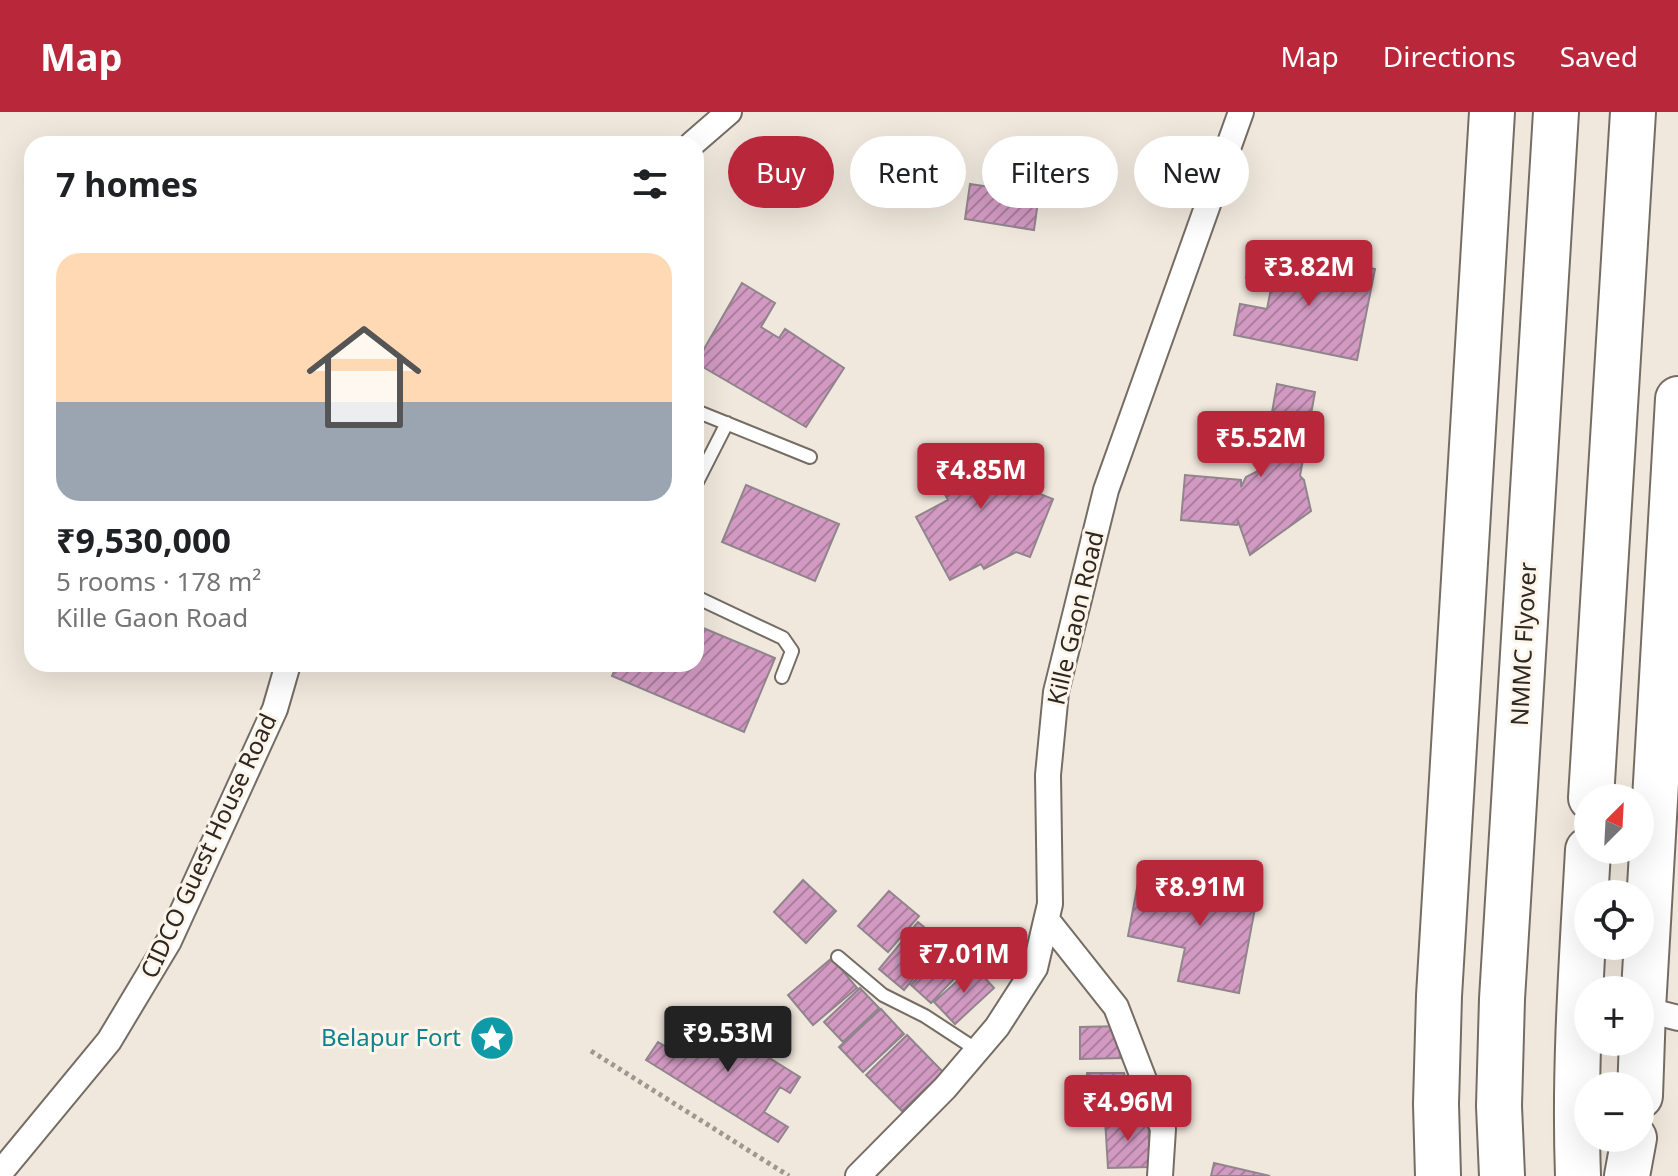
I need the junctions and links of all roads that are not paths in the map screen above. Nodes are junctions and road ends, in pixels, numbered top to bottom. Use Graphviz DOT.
graph roads {
  1 [pos="729,112"];
  2 [pos="1241,112"];
  3 [pos="1492,112"];
  4 [pos="1556,112"];
  5 [pos="1633,112"];
  6 [pos="701,136"];
  7 [pos="1678,399"];
  8 [pos="704,414"];
  9 [pos="727,423"];
  10 [pos="810,457"];
  11 [pos="704,468"];
  12 [pos="704,601"];
  13 [pos="286,672"];
  14 [pos="782,677"];
  15 [pos="1592,784"];
  16 [pos="1587,864"];
  17 [pos="1047,920"];
  18 [pos="838,957"];
  19 [pos="1660,1014"];
  20 [pos="977,1050"];
  21 [pos="1646,1072"];
  22 [pos="1436,1104"];
  23 [pos="1631,1152"];
  24 [pos="0,1173"];
  25 [pos="858,1176"];
  26 [pos="1160,1176"];
  27 [pos="1438,1176"];
  28 [pos="1455,1176"];
  29 [pos="1502,1176"];
  30 [pos="1578,1176"];
  31 [pos="1627,1176"];
  1 -- 6 [label="street"];
  2 -- 17 [label="street, Kille Gaon Road"];
  3 -- 22 [label="highway"];
  4 -- 29 [label="highway, NMMC Flyover"];
  5 -- 15 [label="highway"];
  7 -- 19 [label="highway"];
  8 -- 9 [label="lane"];
  9 -- 10 [label="lane"];
  9 -- 11 [label="lane"];
  12 -- 14 [label="lane"];
  13 -- 24 [label="street, CIDCO Guest House Road"];
  16 -- 30 [label="highway"];
  17 -- 20 [label="street, Kille Gaon Road"];
  17 -- 26 [label="street"];
  18 -- 20 [label="lane"];
  19 -- 21 [label="highway"];
  20 -- 25 [label="street, Kille Gaon Road"];
  22 -- 27 [label="highway"];
  22 -- 28 [label="highway"];
  23 -- 31 [label="highway"];
}
